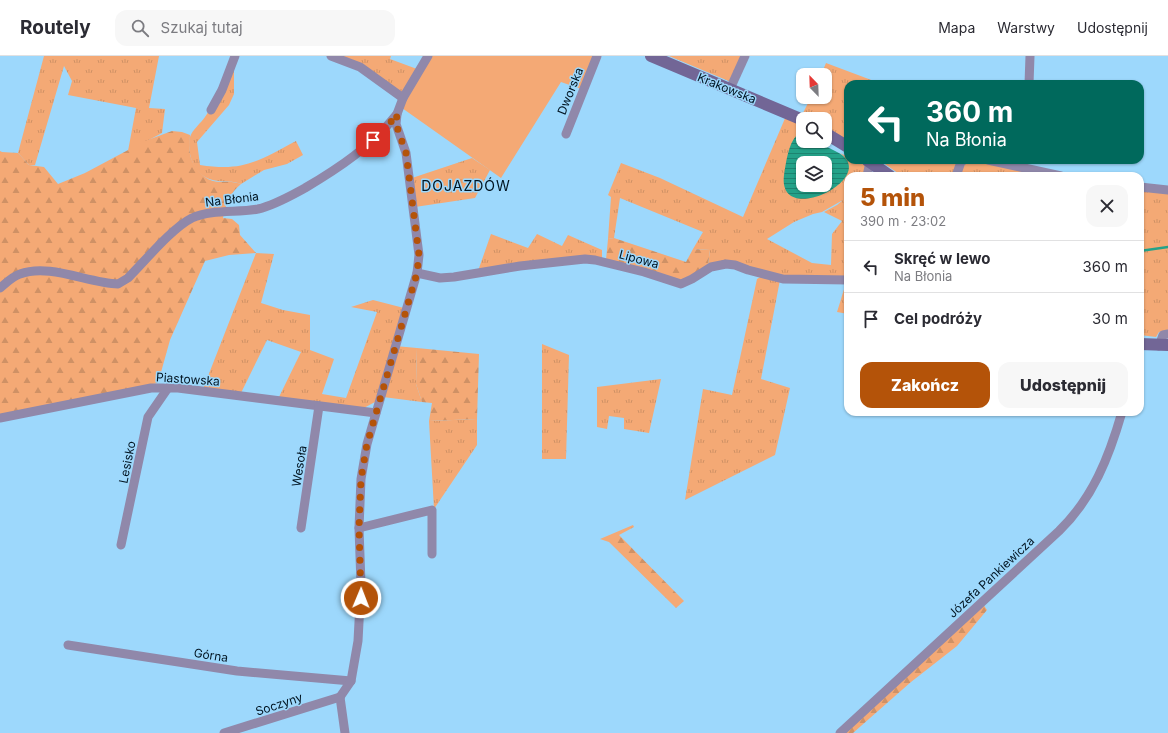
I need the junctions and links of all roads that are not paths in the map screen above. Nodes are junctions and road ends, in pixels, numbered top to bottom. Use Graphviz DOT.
graph roads {
  1 [pos="235,56"];
  2 [pos="331,56"];
  3 [pos="428,56"];
  4 [pos="597,56"];
  5 [pos="651,56"];
  6 [pos="745,56"];
  7 [pos="1030,56"];
  8 [pos="1029,80"];
  9 [pos="730,89"];
  10 [pos="404,98"];
  11 [pos="211,110"];
  12 [pos="397,114"];
  13 [pos="796,117"];
  14 [pos="566,134"];
  15 [pos="832,138"];
  16 [pos="844,145"];
  17 [pos="872,164"];
  18 [pos="1025,164"];
  19 [pos="884,172"];
  20 [pos="1049,172"];
  21 [pos="1144,187"];
  22 [pos="1168,190"];
  23 [pos="417,273"];
  24 [pos="844,280"];
  25 [pos="0,288"];
  26 [pos="1168,334"];
  27 [pos="1144,344"];
  28 [pos="1164,345"];
  29 [pos="168,388"];
  30 [pos="319,406"];
  31 [pos="376,413"];
  32 [pos="1121,416"];
  33 [pos="0,418"];
  34 [pos="301,528"];
  35 [pos="359,528"];
  36 [pos="122,545"];
  37 [pos="432,554"];
  38 [pos="68,645"];
  39 [pos="351,681"];
  40 [pos="340,697"];
  41 [pos="224,733"];
  42 [pos="345,733"];
  43 [pos="840,733"];
  1 -- 11 [label="street"];
  2 -- 10 [label="street"];
  3 -- 10 [label="street"];
  4 -- 14 [label="street, Dworska"];
  5 -- 9 [label="street, Krakowska"];
  6 -- 9 [label="street"];
  7 -- 8 [label="street"];
  9 -- 13 [label="street, Krakowska"];
  10 -- 12 [label="street"];
  12 -- 23 [label="street"];
  12 -- 25 [label="street, Na Błonia"];
  15 -- 16 [label="street"];
  17 -- 19 [label="street"];
  18 -- 20 [label="street"];
  21 -- 22 [label="street"];
  23 -- 24 [label="street, Lipowa"];
  23 -- 31 [label="street"];
  26 -- 28 [label="street"];
  27 -- 28 [label="street"];
  29 -- 30 [label="street, Piastowska"];
  29 -- 33 [label="street, Piastowska"];
  29 -- 36 [label="street, Lesisko"];
  30 -- 31 [label="street, Piastowska"];
  30 -- 34 [label="street, Wesoła"];
  31 -- 35 [label="street"];
  32 -- 43 [label="street, Józefa Pankiewicza"];
  35 -- 37 [label="street"];
  35 -- 39 [label="street"];
  38 -- 39 [label="street, Górna"];
  39 -- 40 [label="street"];
  40 -- 41 [label="street, Soczyny"];
  40 -- 42 [label="street"];
}
